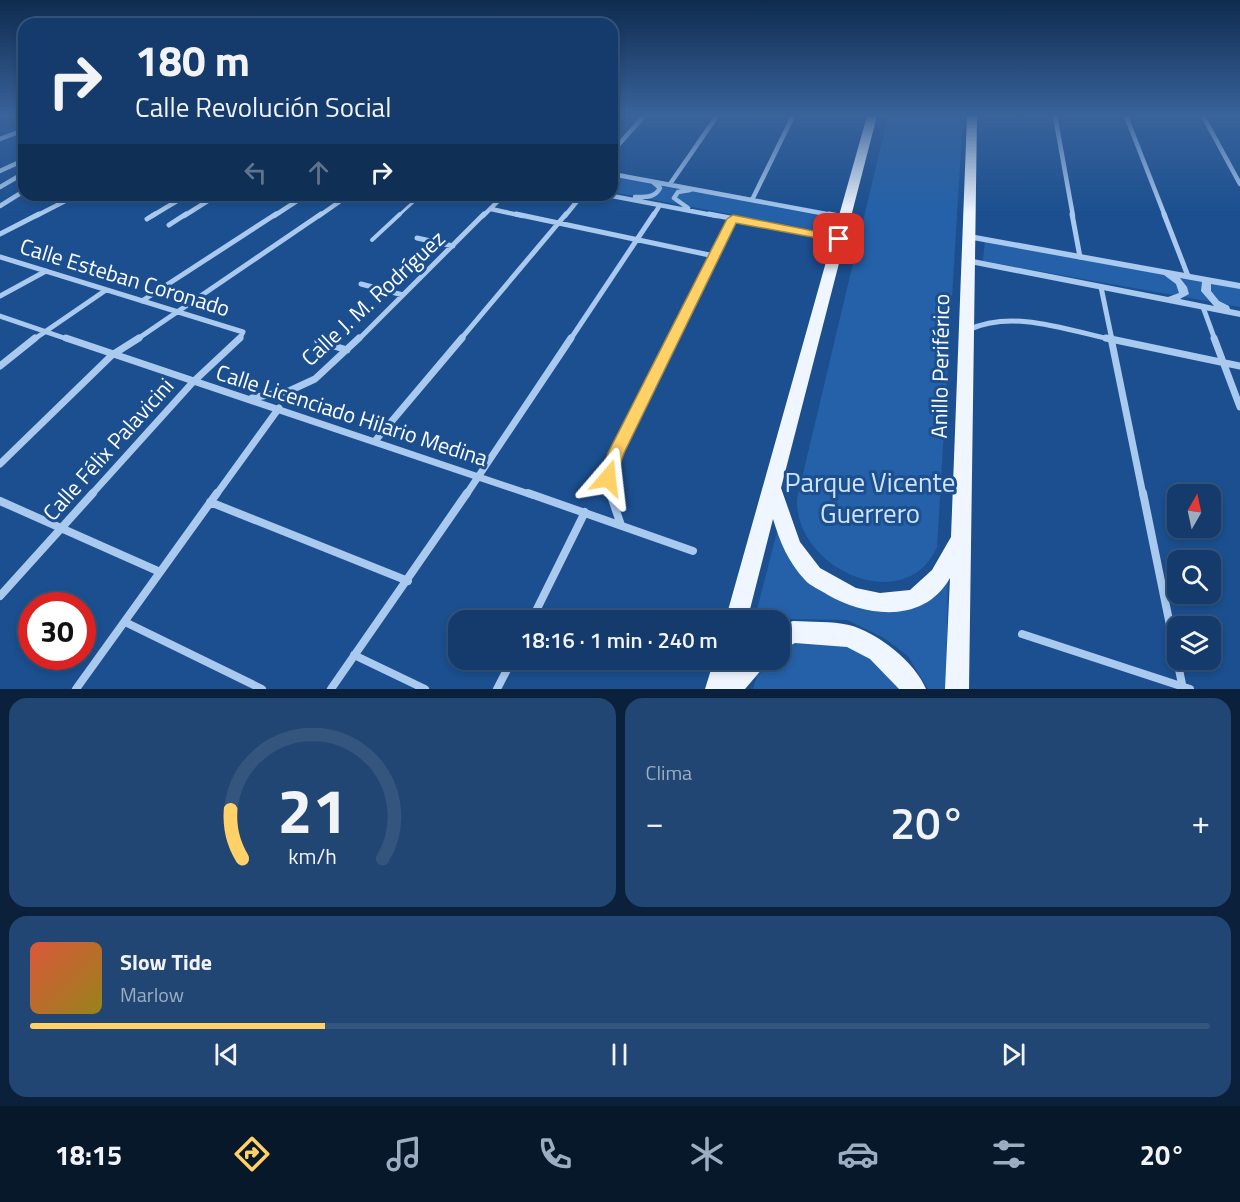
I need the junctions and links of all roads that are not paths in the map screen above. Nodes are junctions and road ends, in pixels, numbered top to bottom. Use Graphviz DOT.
graph roads {
  1 [pos="695,148"];
  2 [pos="777,148"];
  3 [pos="863,148"];
  4 [pos="971,148"];
  5 [pos="1061,148"];
  6 [pos="1138,148"];
  7 [pos="1220,148"];
  8 [pos="18,163"];
  9 [pos="0,171"];
  10 [pos="618,175"];
  11 [pos="18,176"];
  12 [pos="651,181"];
  13 [pos="670,184"];
  14 [pos="1240,184"];
  15 [pos="0,187"];
  16 [pos="696,190"];
  17 [pos="18,196"];
  18 [pos="618,197"];
  19 [pos="623,198"];
  20 [pos="752,200"];
  21 [pos="66,201"];
  22 [pos="177,201"];
  23 [pos="208,201"];
  24 [pos="297,201"];
  25 [pos="340,201"];
  26 [pos="414,201"];
  27 [pos="498,201"];
  28 [pos="577,201"];
  29 [pos="660,205"];
  30 [pos="0,206"];
  31 [pos="491,208"];
  32 [pos="692,211"];
  33 [pos="844,217"];
  34 [pos="147,219"];
  35 [pos="733,219"];
  36 [pos="560,223"];
  37 [pos="169,225"];
  38 [pos="0,234"];
  39 [pos="970,237"];
  40 [pos="417,238"];
  41 [pos="638,239"];
  42 [pos="839,239"];
  43 [pos="372,240"];
  44 [pos="453,246"];
  45 [pos="714,256"];
  46 [pos="0,257"];
  47 [pos="1080,257"];
  48 [pos="968,261"];
  49 [pos="46,271"];
  50 [pos="1163,272"];
  51 [pos="1188,276"];
  52 [pos="1214,281"];
  53 [pos="360,284"];
  54 [pos="1240,285"];
  55 [pos="1101,287"];
  56 [pos="106,290"];
  57 [pos="403,295"];
  58 [pos="0,296"];
  59 [pos="1168,300"];
  60 [pos="142,301"];
  61 [pos="1203,307"];
  62 [pos="180,312"];
  63 [pos="1237,313"];
  64 [pos="0,316"];
  65 [pos="240,329"];
  66 [pos="44,331"];
  67 [pos="966,331"];
  68 [pos="1110,339"];
  69 [pos="318,341"];
  70 [pos="347,350"];
  71 [pos="112,355"];
  72 [pos="1223,362"];
  73 [pos="0,366"];
  74 [pos="1240,366"];
  75 [pos="193,382"];
  76 [pos="250,398"];
  77 [pos="1240,407"];
  78 [pos="279,408"];
  79 [pos="375,441"];
  80 [pos="0,464"];
  81 [pos="477,476"];
  82 [pos="772,488"];
  83 [pos="0,501"];
  84 [pos="210,502"];
  85 [pos="585,512"];
  86 [pos="621,525"];
  87 [pos="61,528"];
  88 [pos="961,539"];
  89 [pos="693,550"];
  90 [pos="160,572"];
  91 [pos="408,582"];
  92 [pos="0,596"];
  93 [pos="536,610"];
  94 [pos="739,610"];
  95 [pos="125,622"];
  96 [pos="790,634"];
  97 [pos="1022,634"];
  98 [pos="354,656"];
  99 [pos="507,670"];
  100 [pos="722,670"];
  101 [pos="746,670"];
  102 [pos="1185,688"];
  103 [pos="76,689"];
  104 [pos="262,689"];
  105 [pos="331,689"];
  106 [pos="425,689"];
  107 [pos="497,689"];
  108 [pos="717,689"];
  109 [pos="730,689"];
  110 [pos="914,689"];
  111 [pos="957,689"];
  1 -- 13 [label="street"];
  2 -- 20 [label="street"];
  3 -- 33 [label="main road"];
  4 -- 39 [label="main road, Anillo Periférico"];
  5 -- 47 [label="street"];
  6 -- 51 [label="street"];
  7 -- 14 [label="street"];
  8 -- 9 [label="street"];
  10 -- 12 [label="street"];
  11 -- 15 [label="street"];
  12 -- 13 [label="street"];
  12 -- 19 [label="street"];
  13 -- 16 [label="street"];
  16 -- 20 [label="street"];
  16 -- 32 [label="street"];
  17 -- 30 [label="street"];
  18 -- 19 [label="street"];
  19 -- 29 [label="street"];
  20 -- 33 [label="street"];
  21 -- 38 [label="street"];
  22 -- 34 [label="street"];
  23 -- 37 [label="street"];
  24 -- 60 [label="street"];
  25 -- 62 [label="street"];
  26 -- 43 [label="lane"];
  27 -- 31 [label="street, Calle J. M. Rodríguez"];
  28 -- 36 [label="street"];
  29 -- 32 [label="street"];
  29 -- 41 [label="street"];
  31 -- 36 [label="street"];
  31 -- 44 [label="street, Calle J. M. Rodríguez"];
  32 -- 35 [label="street"];
  33 -- 42 [label="main road"];
  35 -- 42 [label="street"];
  35 -- 45 [label="street"];
  36 -- 41 [label="street"];
  36 -- 79 [label="street"];
  39 -- 47 [label="street"];
  39 -- 48 [label="main road, Anillo Periférico"];
  40 -- 44 [label="street"];
  41 -- 45 [label="street"];
  41 -- 81 [label="street"];
  42 -- 82 [label="main road"];
  44 -- 57 [label="street, Calle J. M. Rodríguez"];
  45 -- 86 [label="street"];
  46 -- 49 [label="street, Calle Esteban Coronado"];
  47 -- 50 [label="street"];
  48 -- 55 [label="street"];
  48 -- 67 [label="main road, Anillo Periférico"];
  49 -- 56 [label="street, Calle Esteban Coronado"];
  49 -- 58 [label="street"];
  50 -- 51 [label="street"];
  50 -- 59 [label="street"];
  51 -- 52 [label="street"];
  52 -- 54 [label="street"];
  52 -- 63 [label="street"];
  53 -- 57 [label="street"];
  55 -- 59 [label="street"];
  55 -- 68 [label="street"];
  56 -- 60 [label="street, Calle Esteban Coronado"];
  56 -- 66 [label="street"];
  57 -- 70 [label="street, Calle J. M. Rodríguez"];
  59 -- 61 [label="street"];
  60 -- 62 [label="street, Calle Esteban Coronado"];
  61 -- 63 [label="street"];
  61 -- 72 [label="street"];
  62 -- 65 [label="street, Calle Esteban Coronado"];
  62 -- 71 [label="street"];
  64 -- 66 [label="street, Calle Licenciado Hilario Medina"];
  65 -- 75 [label="street, Calle Félix Palavicini"];
  66 -- 71 [label="street, Calle Licenciado Hilario Medina"];
  66 -- 73 [label="street"];
  67 -- 68 [label="street"];
  67 -- 88 [label="main road, Anillo Periférico"];
  68 -- 72 [label="street"];
  68 -- 102 [label="street"];
  69 -- 70 [label="street"];
  70 -- 76 [label="street, Calle J. M. Rodríguez"];
  71 -- 75 [label="street, Calle Licenciado Hilario Medina"];
  71 -- 80 [label="street"];
  72 -- 74 [label="street"];
  72 -- 77 [label="street"];
  75 -- 76 [label="street, Calle Licenciado Hilario Medina"];
  75 -- 87 [label="street, Calle Félix Palavicini"];
  76 -- 78 [label="street, Calle Licenciado Hilario Medina"];
  78 -- 79 [label="street, Calle Licenciado Hilario Medina"];
  78 -- 84 [label="street"];
  79 -- 81 [label="street, Calle Licenciado Hilario Medina"];
  81 -- 85 [label="street, Calle Licenciado Hilario Medina"];
  81 -- 91 [label="street"];
  82 -- 88 [label="main road"];
  82 -- 94 [label="main road"];
  83 -- 87 [label="street"];
  84 -- 90 [label="street"];
  84 -- 91 [label="street"];
  85 -- 86 [label="street, Calle Licenciado Hilario Medina"];
  85 -- 93 [label="street"];
  86 -- 89 [label="street, Calle Licenciado Hilario Medina"];
  87 -- 90 [label="street"];
  87 -- 92 [label="street, Calle Félix Palavicini"];
  88 -- 111 [label="main road, Anillo Periférico"];
  90 -- 95 [label="street"];
  91 -- 98 [label="street"];
  95 -- 103 [label="street"];
  95 -- 104 [label="street"];
  96 -- 110 [label="main road"];
  97 -- 102 [label="street"];
  98 -- 105 [label="street"];
  98 -- 106 [label="street"];
  99 -- 107 [label="street"];
  100 -- 108 [label="main road"];
  101 -- 109 [label="main road"];
}
